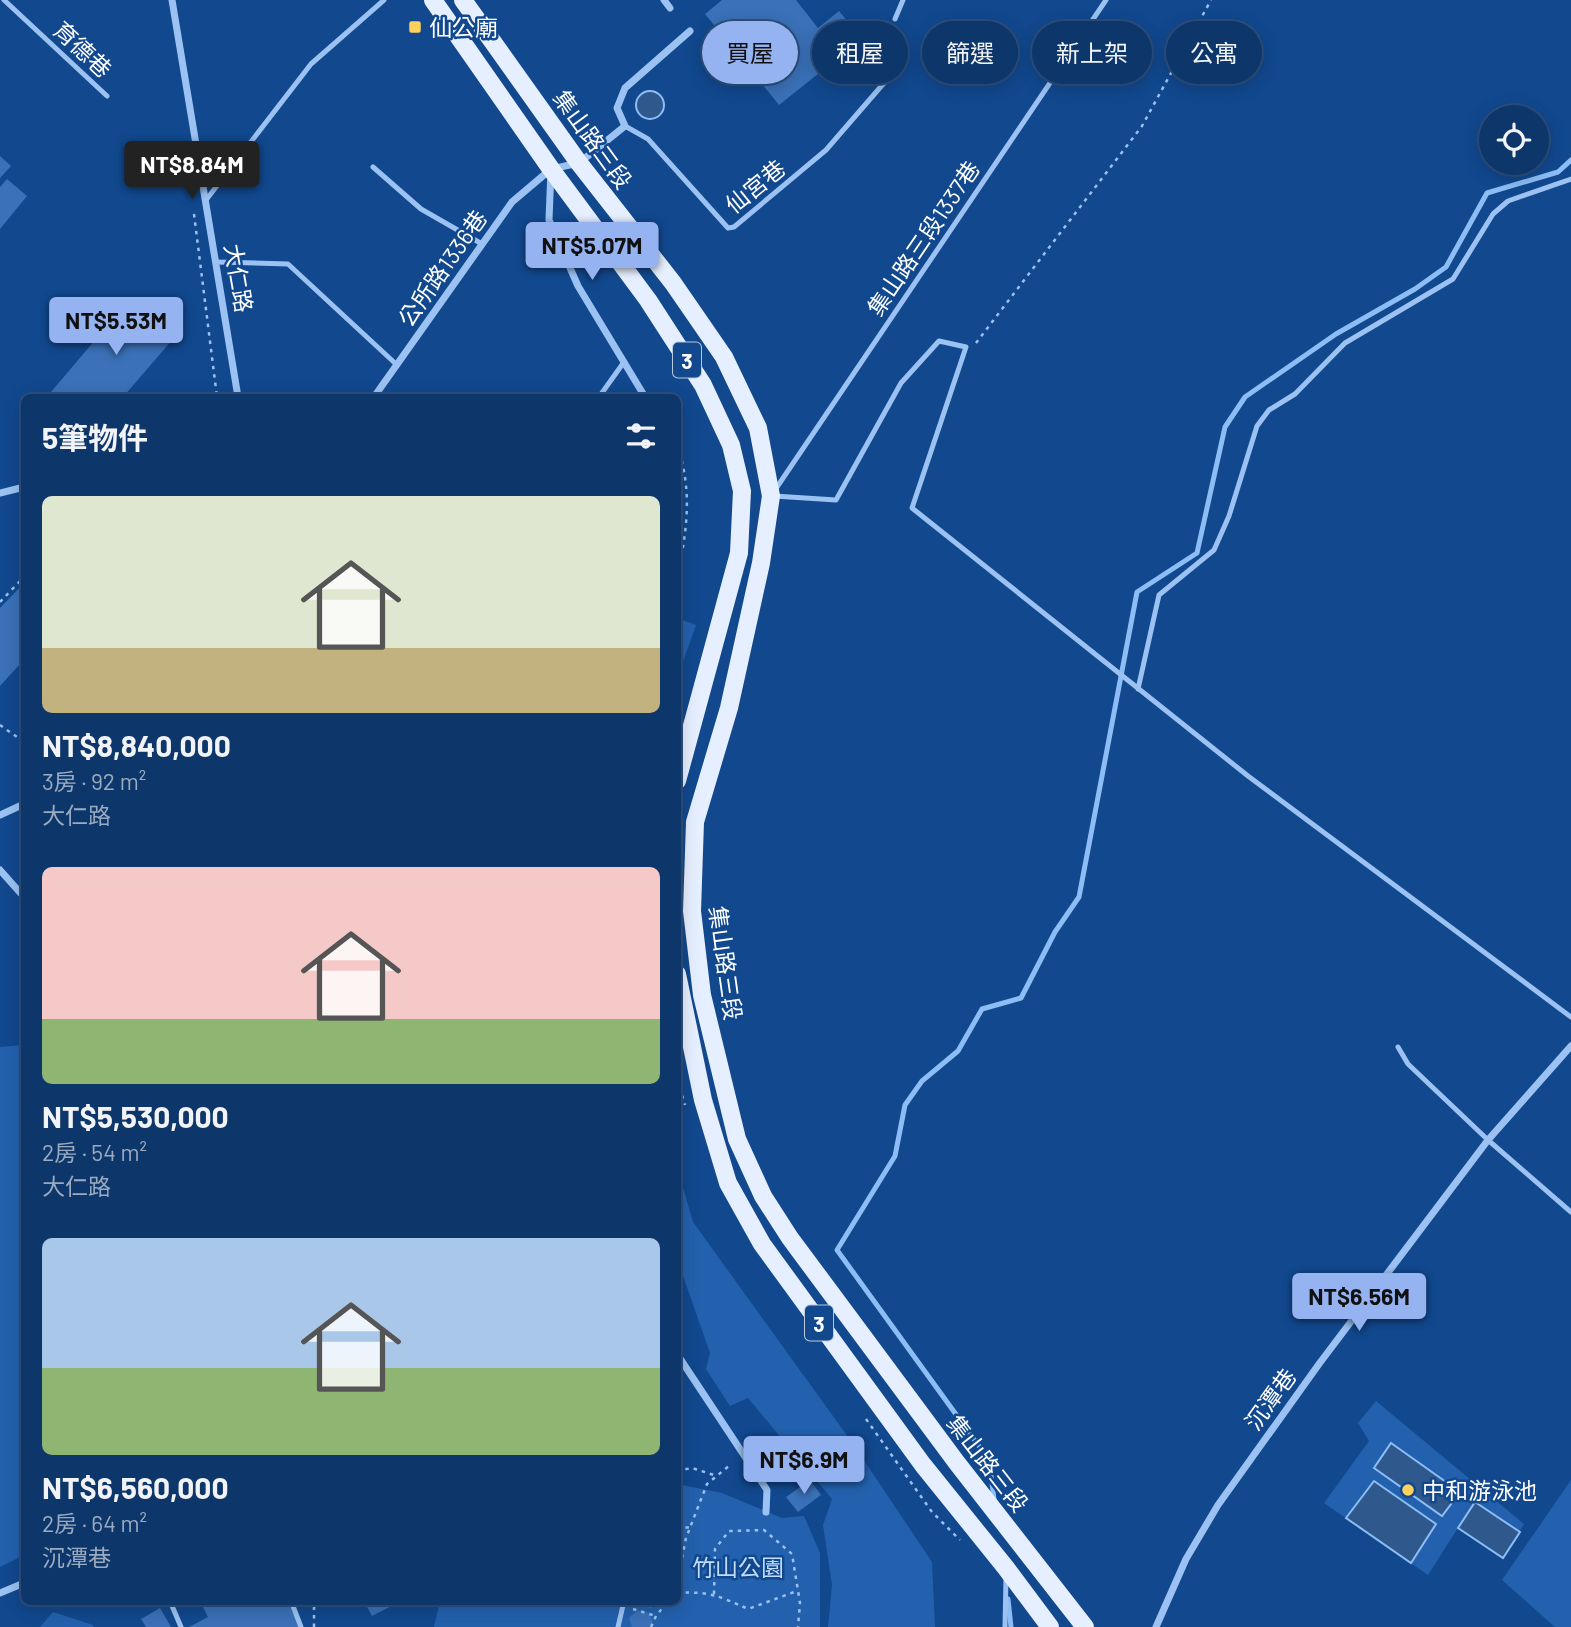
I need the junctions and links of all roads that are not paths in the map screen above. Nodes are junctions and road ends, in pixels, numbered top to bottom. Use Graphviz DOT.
graph roads {
  1 [pos="4,0"];
  2 [pos="172,0"];
  3 [pos="384,0"];
  4 [pos="433,0"];
  5 [pos="664,0"];
  6 [pos="903,0"];
  7 [pos="1106,0"];
  8 [pos="470,2"];
  9 [pos="670,8"];
  10 [pos="895,19"];
  11 [pos="690,31"];
  12 [pos="883,84"];
  13 [pos="107,96"];
  14 [pos="625,126"];
  15 [pos="579,163"];
  16 [pos="373,167"];
  17 [pos="551,169"];
  18 [pos="1571,179"];
  19 [pos="206,200"];
  20 [pos="482,244"];
  21 [pos="216,262"];
  22 [pos="624,362"];
  23 [pos="397,365"];
  24 [pos="238,394"];
  25 [pos="376,394"];
  26 [pos="601,394"];
  27 [pos="643,394"];
  28 [pos="21,488"];
  29 [pos="0,493"];
  30 [pos="771,496"];
  31 [pos="1138,689"];
  32 [pos="681,766"];
  33 [pos="21,806"];
  34 [pos="0,816"];
  35 [pos="0,870"];
  36 [pos="21,894"];
  37 [pos="681,993"];
  38 [pos="1571,1017"];
  39 [pos="1398,1047"];
  40 [pos="1570,1049"];
  41 [pos="1489,1140"];
  42 [pos="1571,1212"];
  43 [pos="681,1360"];
  44 [pos="766,1512"];
  45 [pos="1028,1554"];
  46 [pos="1006,1568"];
  47 [pos="21,1584"];
  48 [pos="0,1593"];
  49 [pos="172,1605"];
  50 [pos="293,1605"];
  51 [pos="623,1605"];
  52 [pos="181,1627"];
  53 [pos="301,1627"];
  54 [pos="618,1627"];
  55 [pos="1005,1627"];
  56 [pos="1050,1627"];
  57 [pos="1085,1627"];
  58 [pos="1156,1627"];
  1 -- 13 [label="lane, 育德巷"];
  2 -- 19 [label="street, 大仁路"];
  3 -- 19 [label="lane"];
  4 -- 17 [label="main road, 3"];
  5 -- 9 [label="street"];
  6 -- 10 [label="lane"];
  7 -- 30 [label="lane, 集山路三段1337巷"];
  8 -- 15 [label="main road, 集山路三段 / 3"];
  11 -- 14 [label="street"];
  12 -- 14 [label="lane, 仙宮巷"];
  14 -- 15 [label="street"];
  15 -- 17 [label="street"];
  15 -- 30 [label="main road, 集山路三段 / 3"];
  16 -- 20 [label="lane"];
  17 -- 20 [label="street, 公所路1336巷"];
  17 -- 22 [label="street"];
  17 -- 32 [label="main road, 3"];
  18 -- 31 [label="lane"];
  19 -- 21 [label="street, 大仁路"];
  20 -- 23 [label="street, 公所路1336巷"];
  21 -- 23 [label="lane"];
  21 -- 24 [label="street, 大仁路"];
  22 -- 26 [label="lane"];
  22 -- 27 [label="street"];
  23 -- 25 [label="street, 公所路1336巷"];
  28 -- 29 [label="street"];
  30 -- 31 [label="lane"];
  30 -- 45 [label="main road, 集山路三段 / 3"];
  31 -- 38 [label="lane"];
  33 -- 34 [label="street"];
  35 -- 36 [label="street"];
  37 -- 46 [label="main road, 集山路三段 / 3"];
  39 -- 41 [label="lane"];
  40 -- 41 [label="street, 沉潭巷"];
  41 -- 42 [label="lane"];
  41 -- 58 [label="street, 沉潭巷"];
  43 -- 44 [label="street"];
  45 -- 46 [label="lane"];
  45 -- 57 [label="main road, 集山路三段 / 3"];
  46 -- 55 [label="lane"];
  46 -- 56 [label="main road, 集山路三段 / 3"];
  47 -- 48 [label="street"];
  49 -- 52 [label="lane"];
  50 -- 53 [label="lane"];
  51 -- 54 [label="lane"];
}
